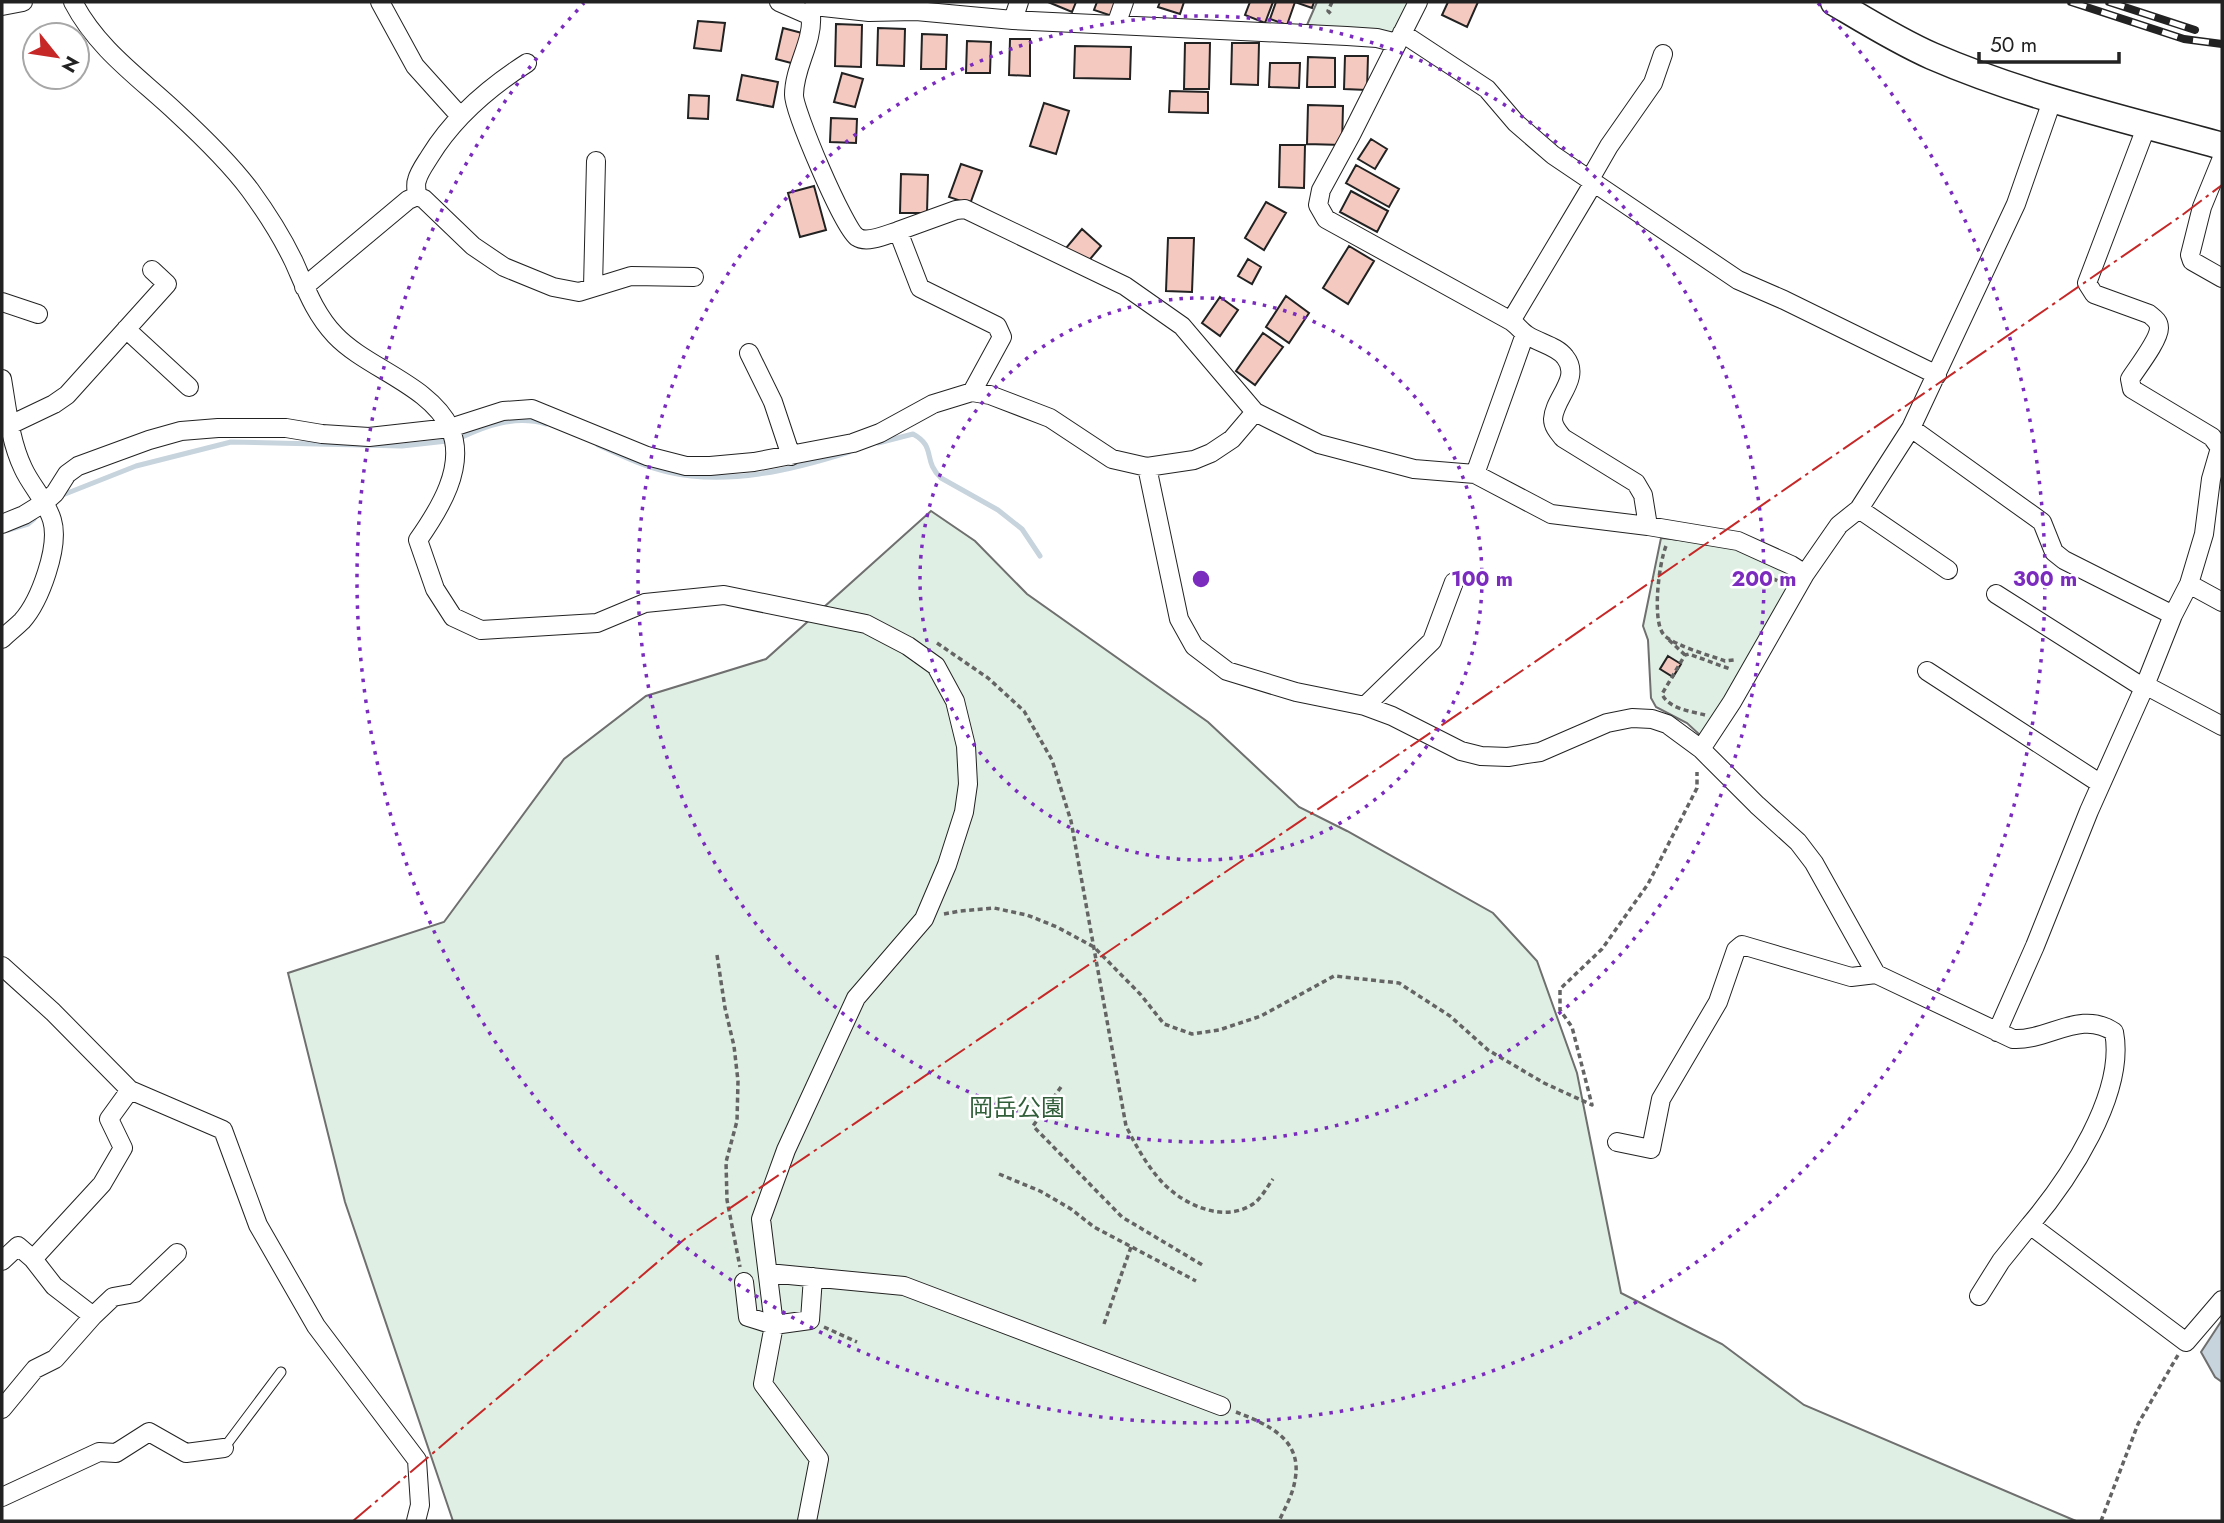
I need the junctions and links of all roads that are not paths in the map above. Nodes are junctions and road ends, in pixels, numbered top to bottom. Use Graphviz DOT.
graph roads {
  1 [pos="23,2"];
  2 [pos="74,2"];
  3 [pos="380,2"];
  4 [pos="779,2"];
  5 [pos="1019,2"];
  6 [pos="1124,2"];
  7 [pos="1418,2"];
  8 [pos="1834,2"];
  9 [pos="2,6"];
  10 [pos="917,6"];
  11 [pos="814,8"];
  12 [pos="1013,20"];
  13 [pos="1116,25"];
  14 [pos="1399,38"];
  15 [pos="1663,54"];
  16 [pos="527,63"];
  17 [pos="2053,99"];
  18 [pos="460,116"];
  19 [pos="2147,125"];
  20 [pos="2222,146"];
  21 [pos="2222,158"];
  22 [pos="596,161"];
  23 [pos="1592,181"];
  24 [pos="417,197"];
  25 [pos="898,231"];
  26 [pos="152,270"];
  27 [pos="694,277"];
  28 [pos="2222,278"];
  29 [pos="304,286"];
  30 [pos="593,287"];
  31 [pos="2,302"];
  32 [pos="38,314"];
  33 [pos="1511,321"];
  34 [pos="127,329"];
  35 [pos="1525,334"];
  36 [pos="749,353"];
  37 [pos="1937,375"];
  38 [pos="2,379"];
  39 [pos="189,387"];
  40 [pos="972,392"];
  41 [pos="1255,412"];
  42 [pos="10,425"];
  43 [pos="450,428"];
  44 [pos="1911,428"];
  45 [pos="2221,447"];
  46 [pos="791,456"];
  47 [pos="1147,467"];
  48 [pos="1475,474"];
  49 [pos="45,502"];
  50 [pos="1858,509"];
  51 [pos="2,524"];
  52 [pos="1648,526"];
  53 [pos="1798,570"];
  54 [pos="1948,570"];
  55 [pos="1454,582"];
  56 [pos="2189,584"];
  57 [pos="1996,594"];
  58 [pos="2222,602"];
  59 [pos="2173,615"];
  60 [pos="2,639"];
  61 [pos="1927,671"];
  62 [pos="2144,687"];
  63 [pos="1365,706"];
  64 [pos="2222,726"];
  65 [pos="1701,749"];
  66 [pos="2101,784"];
  67 [pos="2,966"];
  68 [pos="1876,974"];
  69 [pos="1997,1032"];
  70 [pos="130,1090"];
  71 [pos="1616,1142"];
  72 [pos="2030,1225"];
  73 [pos="177,1253"];
  74 [pos="33,1259"];
  75 [pos="2,1261"];
  76 [pos="768,1273"];
  77 [pos="813,1277"];
  78 [pos="744,1282"];
  79 [pos="1979,1296"];
  80 [pos="2222,1300"];
  81 [pos="93,1316"];
  82 [pos="774,1325"];
  83 [pos="281,1372"];
  84 [pos="1221,1406"];
  85 [pos="2,1409"];
  86 [pos="224,1447"];
  87 [pos="2,1497"];
  88 [pos="416,1521"];
  89 [pos="807,1521"];
  1 -- 9 [label="street"];
  2 -- 29 [label="street"];
  3 -- 18 [label="street"];
  4 -- 11 [label="street"];
  5 -- 12 [label="street"];
  6 -- 13 [label="street"];
  7 -- 14 [label="street"];
  8 -- 17 [label="main road"];
  10 -- 11 [label="street"];
  10 -- 12 [label="street"];
  11 -- 25 [label="street"];
  12 -- 13 [label="street"];
  13 -- 14 [label="street"];
  14 -- 23 [label="street"];
  14 -- 33 [label="street"];
  15 -- 23 [label="street"];
  16 -- 18 [label="street"];
  17 -- 19 [label="main road"];
  17 -- 37 [label="street"];
  18 -- 24 [label="street"];
  19 -- 20 [label="main road"];
  19 -- 45 [label="street"];
  21 -- 28 [label="street"];
  22 -- 30 [label="street"];
  23 -- 33 [label="street"];
  23 -- 37 [label="street"];
  24 -- 29 [label="street"];
  24 -- 30 [label="street"];
  25 -- 40 [label="street"];
  25 -- 41 [label="street"];
  26 -- 34 [label="street"];
  27 -- 30 [label="street"];
  29 -- 43 [label="street"];
  31 -- 32 [label="street"];
  33 -- 35 [label="street"];
  34 -- 39 [label="street"];
  34 -- 42 [label="street"];
  35 -- 48 [label="street"];
  35 -- 52 [label="street"];
  36 -- 46 [label="street"];
  37 -- 44 [label="street"];
  38 -- 42 [label="street"];
  40 -- 46 [label="street"];
  40 -- 47 [label="street"];
  41 -- 47 [label="street"];
  41 -- 48 [label="street"];
  42 -- 49 [label="street"];
  43 -- 46 [label="street"];
  43 -- 49 [label="street"];
  43 -- 76 [label="street"];
  44 -- 50 [label="street"];
  44 -- 59 [label="street"];
  45 -- 56 [label="street"];
  47 -- 63 [label="street"];
  48 -- 52 [label="street"];
  49 -- 51 [label="street"];
  49 -- 60 [label="street"];
  50 -- 53 [label="street"];
  50 -- 54 [label="street"];
  52 -- 53 [label="street"];
  53 -- 65 [label="street"];
  55 -- 63 [label="street"];
  56 -- 58 [label="street"];
  56 -- 59 [label="street"];
  57 -- 62 [label="street"];
  59 -- 62 [label="street"];
  61 -- 66 [label="street"];
  62 -- 64 [label="street"];
  62 -- 66 [label="street"];
  63 -- 65 [label="street"];
  65 -- 68 [label="street"];
  66 -- 69 [label="street"];
  67 -- 70 [label="street"];
  68 -- 69 [label="street"];
  68 -- 71 [label="street"];
  69 -- 72 [label="street"];
  70 -- 74 [label="street"];
  70 -- 88 [label="street"];
  72 -- 79 [label="street"];
  72 -- 80 [label="street"];
  73 -- 81 [label="street"];
  74 -- 75 [label="street"];
  74 -- 81 [label="street"];
  76 -- 77 [label="street"];
  76 -- 82 [label="street"];
  77 -- 82 [label="street"];
  77 -- 84 [label="street"];
  78 -- 82 [label="street"];
  81 -- 85 [label="street"];
  82 -- 89 [label="street"];
  83 -- 86 [label="lane"];
  86 -- 87 [label="street"];
}
